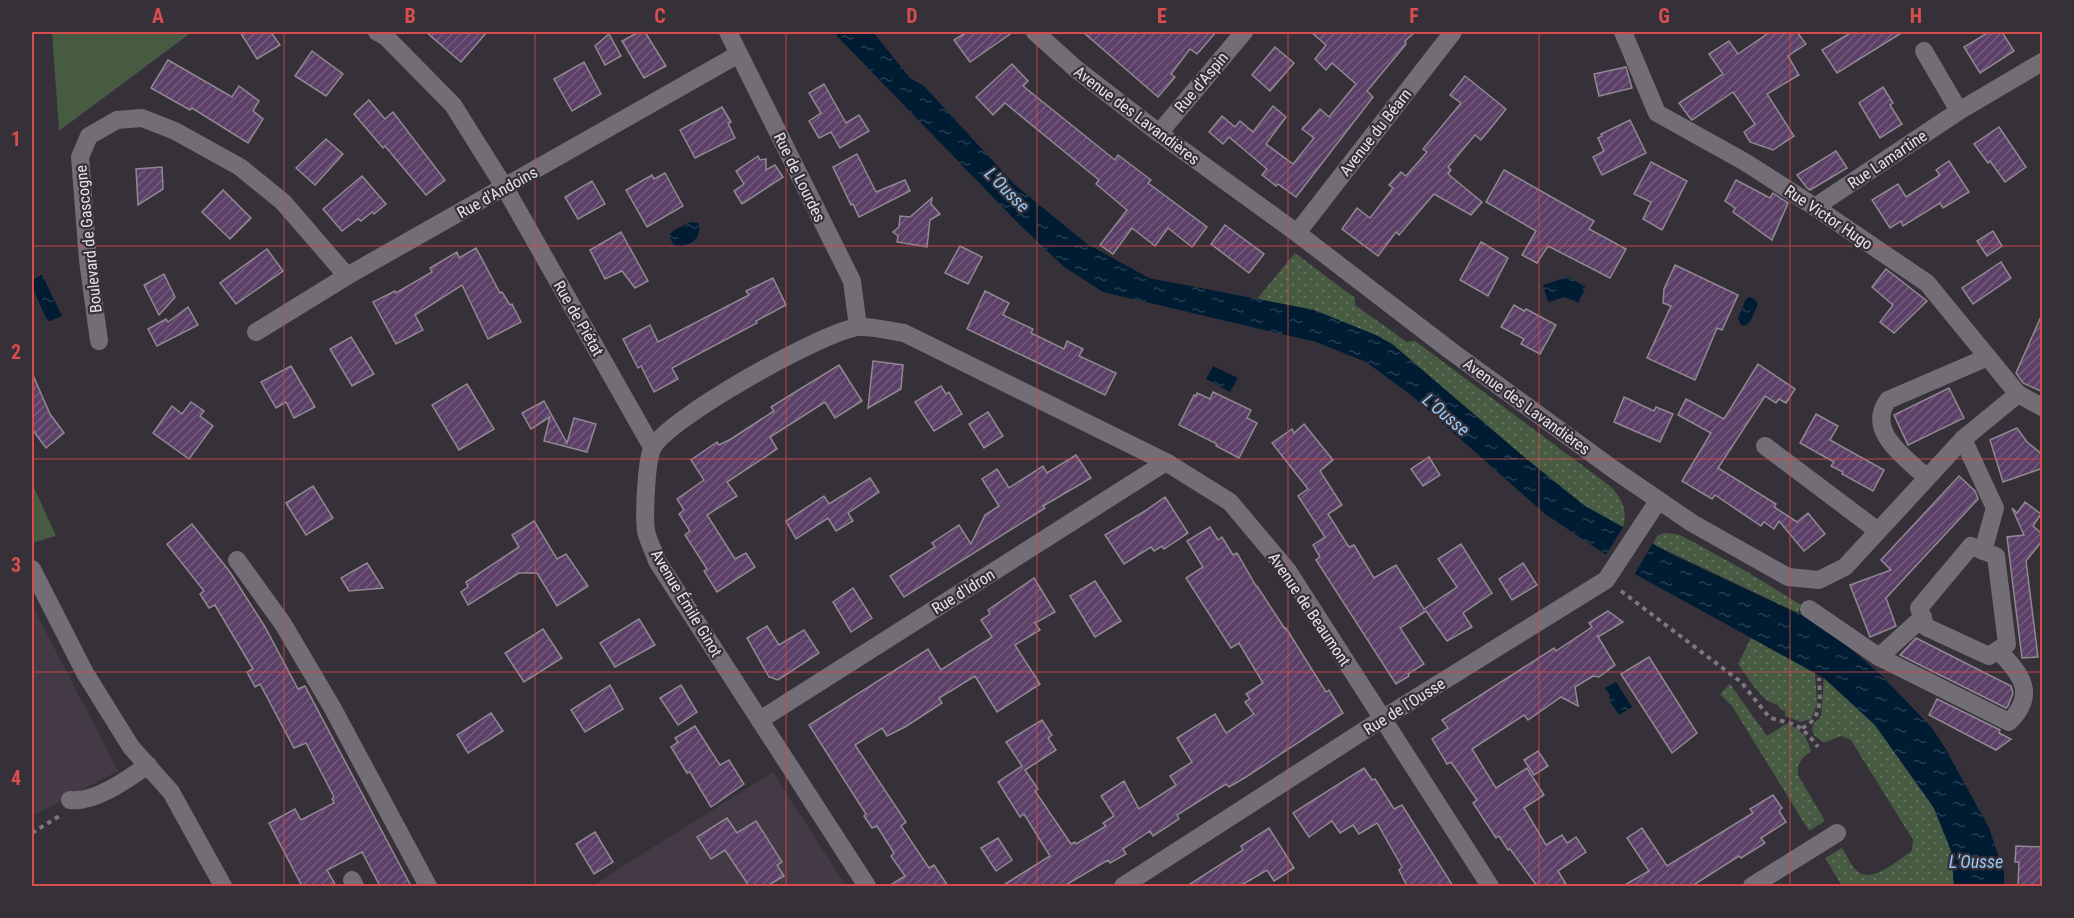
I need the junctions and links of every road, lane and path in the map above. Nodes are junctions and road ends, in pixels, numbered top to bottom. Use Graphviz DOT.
graph roads {
  1 [pos="376,32"];
  2 [pos="728,32"];
  3 [pos="1035,32"];
  4 [pos="1244,32"];
  5 [pos="1453,32"];
  6 [pos="1623,32"];
  7 [pos="1924,51"];
  8 [pos="739,54"];
  9 [pos="2043,62"];
  10 [pos="1959,111"];
  11 [pos="1159,133"];
  12 [pos="505,188"];
  13 [pos="1815,207"];
  14 [pos="1297,233"];
  15 [pos="347,276"];
  16 [pos="858,327"];
  17 [pos="256,332"];
  18 [pos="99,341"];
  19 [pos="1988,357"];
  20 [pos="2018,394"];
  21 [pos="2043,407"];
  22 [pos="1963,439"];
  23 [pos="1766,446"];
  24 [pos="652,447"];
  25 [pos="1166,462"];
  26 [pos="1927,478"];
  27 [pos="1658,501"];
  28 [pos="1878,531"];
  29 [pos="1983,551"];
  30 [pos="237,560"];
  31 [pos="32,569"];
  32 [pos="1609,576"];
  33 [pos="1809,609"];
  34 [pos="1923,617"];
  35 [pos="1998,650"];
  36 [pos="1879,657"];
  37 [pos="1819,678"];
  38 [pos="1382,719"];
  39 [pos="760,720"];
  40 [pos="1802,728"];
  41 [pos="1818,747"];
  42 [pos="148,765"];
  43 [pos="75,800"];
  44 [pos="32,833"];
  45 [pos="1838,833"];
  46 [pos="223,886"];
  47 [pos="428,886"];
  48 [pos="867,886"];
  49 [pos="1123,886"];
  50 [pos="1490,886"];
  51 [pos="1752,886"];
  1 -- 12 [label="street, Rue de Piétat"];
  2 -- 8 [label="street, Rue de Lourdes"];
  3 -- 11 [label="street, Avenue des Lavandières"];
  4 -- 11 [label="street, Rue d'Aspin"];
  5 -- 14 [label="street, Avenue du Béarn"];
  6 -- 13 [label="street, Rue Victor Hugo"];
  7 -- 10 [label="street"];
  8 -- 12 [label="street, Rue d'Andoins"];
  8 -- 16 [label="street, Rue de Lourdes"];
  9 -- 10 [label="street, Rue Lamartine"];
  10 -- 13 [label="street, Rue Lamartine"];
  11 -- 14 [label="street, Avenue des Lavandières"];
  12 -- 15 [label="street, Rue d'Andoins"];
  12 -- 24 [label="street, Rue de Piétat"];
  13 -- 19 [label="street, Rue Victor Hugo"];
  14 -- 27 [label="street, Avenue des Lavandières"];
  15 -- 17 [label="street, Rue d'Andoins"];
  15 -- 18 [label="street, Boulevard de Gascogne"];
  16 -- 24 [label="street"];
  16 -- 25 [label="street, Avenue de Beaumont"];
  19 -- 20 [label="street, Rue Victor Hugo"];
  19 -- 26 [label="street"];
  20 -- 21 [label="street, Rue Victor Hugo"];
  20 -- 22 [label="street, Avenue des Lavandières"];
  22 -- 26 [label="street, Avenue des Lavandières"];
  22 -- 29 [label="street"];
  23 -- 28 [label="street"];
  24 -- 39 [label="street, Avenue Émile Ginot"];
  25 -- 38 [label="street, Avenue de Beaumont"];
  25 -- 39 [label="street, Rue d'Idron"];
  26 -- 28 [label="street, Avenue des Lavandières"];
  27 -- 28 [label="street, Avenue des Lavandières"];
  27 -- 32 [label="street, Rue de l'Ousse"];
  29 -- 34 [label="street"];
  29 -- 35 [label="street"];
  30 -- 47 [label="street"];
  31 -- 42 [label="street"];
  32 -- 38 [label="street, Rue de l'Ousse"];
  32 -- 40 [label="path"];
  33 -- 36 [label="street"];
  34 -- 35 [label="street"];
  34 -- 36 [label="street"];
  35 -- 36 [label="street"];
  37 -- 40 [label="path"];
  38 -- 49 [label="street, Rue de l'Ousse"];
  38 -- 50 [label="street, Avenue de Beaumont"];
  39 -- 48 [label="street, Avenue Émile Ginot"];
  40 -- 41 [label="path"];
  42 -- 43 [label="street"];
  42 -- 46 [label="street"];
  43 -- 44 [label="path"];
  45 -- 51 [label="street"];
}
